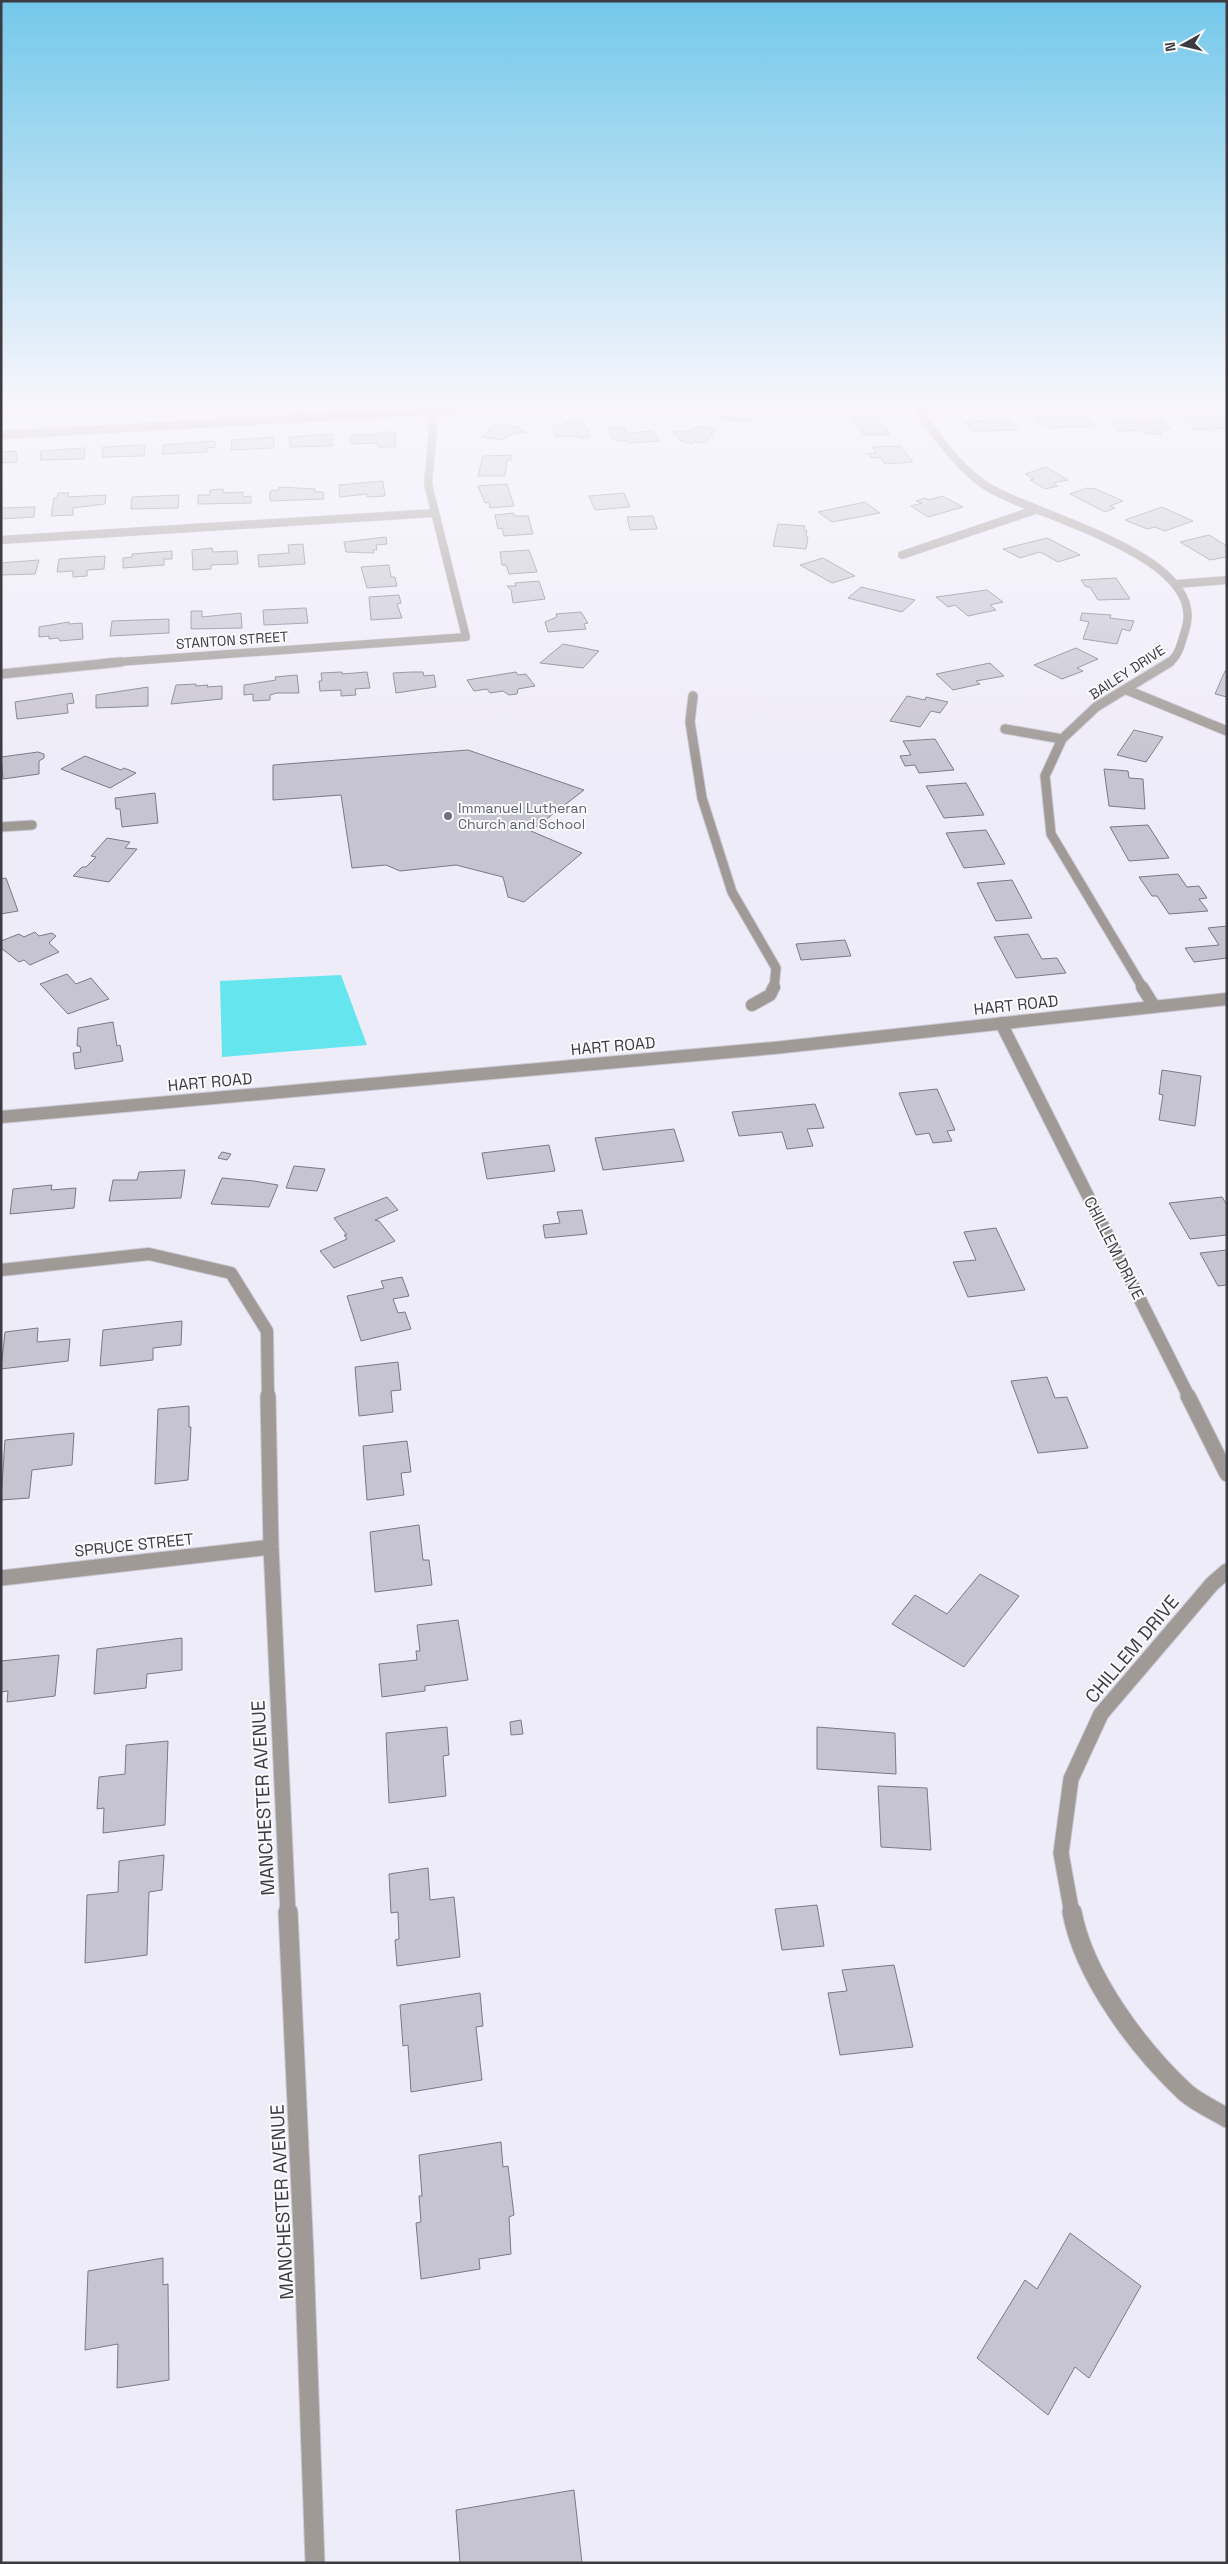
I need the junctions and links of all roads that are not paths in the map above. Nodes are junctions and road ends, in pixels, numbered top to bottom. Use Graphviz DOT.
graph roads {
  1 [pos="247,525"];
  2 [pos="437,525"];
  3 [pos="992,525"];
  4 [pos="1075,525"];
  5 [pos="1,540"];
  6 [pos="902,555"];
  7 [pos="1227,580"];
  8 [pos="1176,584"];
  9 [pos="1,674"];
  10 [pos="1127,690"];
  11 [pos="693,696"];
  12 [pos="1005,729"];
  13 [pos="1227,732"];
  14 [pos="1062,739"];
  15 [pos="32,825"];
  16 [pos="1,827"];
  17 [pos="1227,999"];
  18 [pos="752,1005"];
  19 [pos="1154,1006"];
  20 [pos="1001,1023"];
  21 [pos="1,1117"];
  22 [pos="1,1270"];
  23 [pos="1227,1474"];
  24 [pos="271,1548"];
  25 [pos="1227,1571"];
  26 [pos="1,1578"];
  27 [pos="1227,2118"];
  28 [pos="315,2563"];
  1 -- 5 [label="street"];
  2 -- 9 [label="street, STANTON STREET"];
  3 -- 6 [label="street"];
  4 -- 8 [label="street, BAILEY DRIVE"];
  7 -- 8 [label="street"];
  8 -- 10 [label="street, BAILEY DRIVE"];
  10 -- 13 [label="street"];
  10 -- 14 [label="street, BAILEY DRIVE"];
  11 -- 18 [label="street"];
  12 -- 14 [label="street"];
  14 -- 19 [label="street, BAILEY DRIVE"];
  15 -- 16 [label="street"];
  17 -- 19 [label="street, HART ROAD"];
  19 -- 20 [label="street, HART ROAD"];
  20 -- 21 [label="street, HART ROAD"];
  20 -- 23 [label="street, CHILLEM DRIVE"];
  22 -- 24 [label="street, MANCHESTER AVENUE"];
  24 -- 26 [label="street, SPRUCE STREET"];
  24 -- 28 [label="street, MANCHESTER AVENUE"];
  25 -- 27 [label="street, CHILLEM DRIVE"];
}
